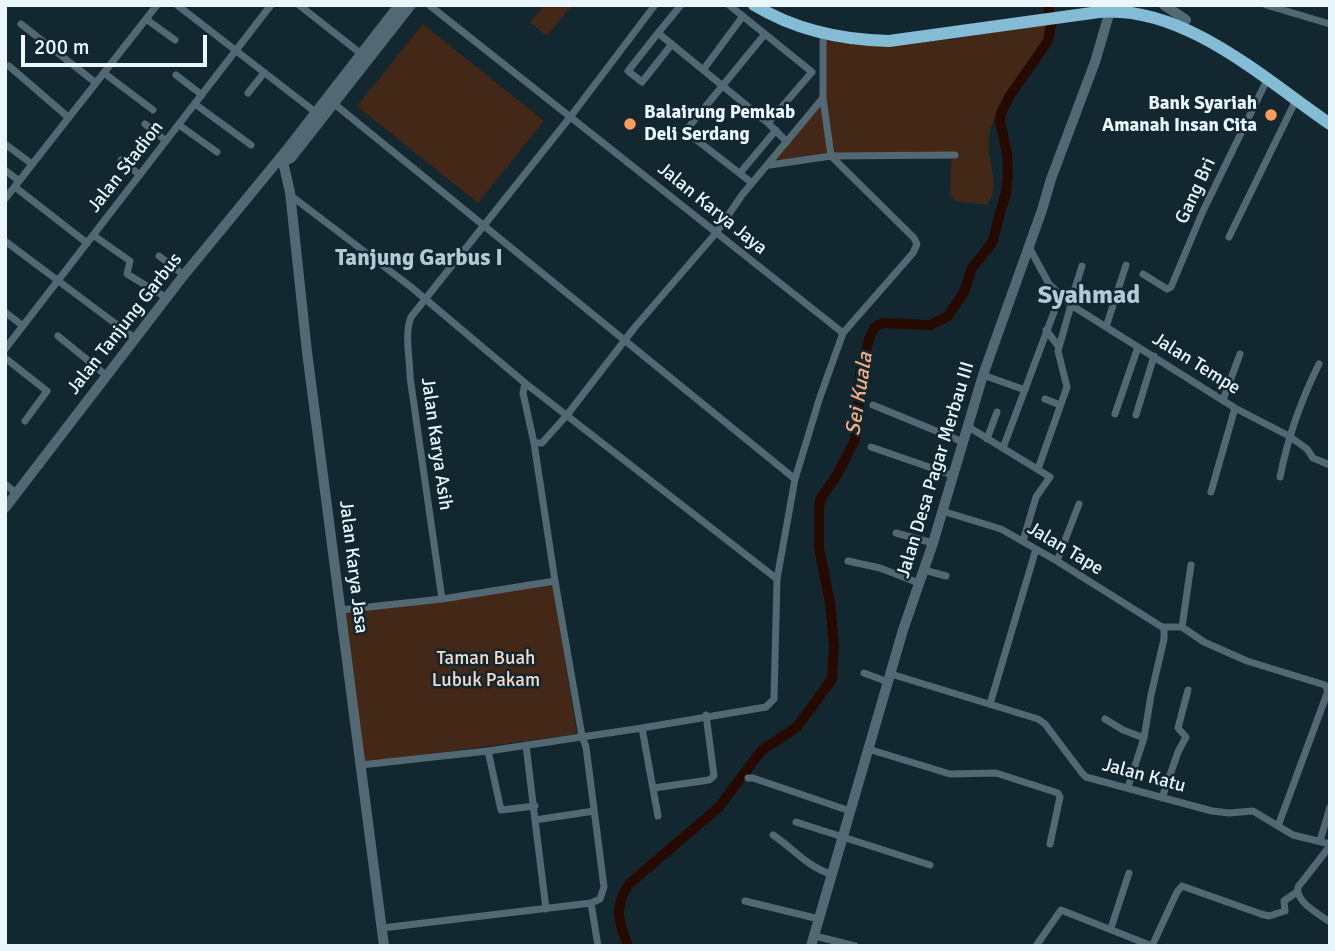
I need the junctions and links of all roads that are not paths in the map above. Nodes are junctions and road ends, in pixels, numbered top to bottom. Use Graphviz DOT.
graph roads {
  1 [pos="157,5"];
  2 [pos="177,5"];
  3 [pos="271,5"];
  4 [pos="299,5"];
  5 [pos="399,5"];
  6 [pos="411,5"];
  7 [pos="429,5"];
  8 [pos="655,5"];
  9 [pos="681,5"];
  10 [pos="729,5"];
  11 [pos="754,5"];
  12 [pos="769,5"];
  13 [pos="1131,5"];
  14 [pos="1164,5"];
  15 [pos="1266,5"];
  16 [pos="1085,9"];
  17 [pos="1110,11"];
  18 [pos="743,16"];
  19 [pos="1035,17"];
  20 [pos="146,19"];
  21 [pos="1186,20"];
  22 [pos="21,24"];
  23 [pos="1330,24"];
  24 [pos="658,33"];
  25 [pos="765,34"];
  26 [pos="822,34"];
  27 [pos="175,40"];
  28 [pos="672,44"];
  29 [pos="237,50"];
  30 [pos="360,53"];
  31 [pos="614,60"];
  32 [pos="9,66"];
  33 [pos="703,70"];
  34 [pos="628,71"];
  35 [pos="812,72"];
  36 [pos="104,73"];
  37 [pos="264,73"];
  38 [pos="176,75"];
  39 [pos="822,76"];
  40 [pos="1267,80"];
  41 [pos="96,83"];
  42 [pos="722,85"];
  43 [pos="248,93"];
  44 [pos="202,94"];
  45 [pos="823,98"];
  46 [pos="329,99"];
  47 [pos="1296,100"];
  48 [pos="195,104"];
  49 [pos="153,110"];
  50 [pos="314,111"];
  51 [pos="1330,114"];
  52 [pos="571,116"];
  53 [pos="68,117"];
  54 [pos="768,123"];
  55 [pos="145,124"];
  56 [pos="1330,124"];
  57 [pos="179,125"];
  58 [pos="776,130"];
  59 [pos="789,139"];
  60 [pos="166,141"];
  61 [pos="5,144"];
  62 [pos="251,145"];
  63 [pos="217,152"];
  64 [pos="955,155"];
  65 [pos="831,156"];
  66 [pos="283,159"];
  67 [pos="121,160"];
  68 [pos="791,161"];
  69 [pos="32,164"];
  70 [pos="769,165"];
  71 [pos="5,170"];
  72 [pos="740,173"];
  73 [pos="140,175"];
  74 [pos="752,183"];
  75 [pos="17,184"];
  76 [pos="290,193"];
  77 [pos="5,199"];
  78 [pos="484,224"];
  79 [pos="716,233"];
  80 [pos="93,235"];
  81 [pos="1229,237"];
  82 [pos="5,241"];
  83 [pos="87,243"];
  84 [pos="1029,248"];
  85 [pos="159,256"];
  86 [pos="1126,265"];
  87 [pos="1082,266"];
  88 [pos="1143,274"];
  89 [pos="184,275"];
  90 [pos="57,282"];
  91 [pos="1060,296"];
  92 [pos="167,298"];
  93 [pos="425,299"];
  94 [pos="1071,304"];
  95 [pos="5,312"];
  96 [pos="23,326"];
  97 [pos="1048,326"];
  98 [pos="1106,327"];
  99 [pos="843,333"];
  100 [pos="58,336"];
  101 [pos="136,339"];
  102 [pos="625,339"];
  103 [pos="1060,344"];
  104 [pos="1138,347"];
  105 [pos="5,349"];
  106 [pos="1240,354"];
  107 [pos="1154,356"];
  108 [pos="5,358"];
  109 [pos="1319,364"];
  110 [pos="983,375"];
  111 [pos="107,376"];
  112 [pos="525,383"];
  113 [pos="1025,390"];
  114 [pos="1045,399"];
  115 [pos="1223,400"];
  116 [pos="873,405"];
  117 [pos="1060,405"];
  118 [pos="1235,408"];
  119 [pos="997,412"];
  120 [pos="1115,414"];
  121 [pos="567,415"];
  122 [pos="1136,415"];
  123 [pos="25,421"];
  124 [pos="967,426"];
  125 [pos="1289,436"];
  126 [pos="987,439"];
  127 [pos="963,442"];
  128 [pos="534,443"];
  129 [pos="870,447"];
  130 [pos="1003,448"];
  131 [pos="1330,465"];
  132 [pos="1038,469"];
  133 [pos="952,475"];
  134 [pos="1280,477"];
  135 [pos="795,479"];
  136 [pos="5,484"];
  137 [pos="1211,492"];
  138 [pos="16,493"];
  139 [pos="1079,505"];
  140 [pos="5,508"];
  141 [pos="942,511"];
  142 [pos="896,533"];
  143 [pos="1023,541"];
  144 [pos="933,543"];
  145 [pos="1036,548"];
  146 [pos="848,561"];
  147 [pos="1057,561"];
  148 [pos="1191,565"];
  149 [pos="924,570"];
  150 [pos="946,576"];
  151 [pos="777,579"];
  152 [pos="555,581"];
  153 [pos="919,583"];
  154 [pos="442,599"];
  155 [pos="341,610"];
  156 [pos="1171,628"];
  157 [pos="864,673"];
  158 [pos="889,678"];
  159 [pos="1188,690"];
  160 [pos="990,704"];
  161 [pos="706,715"];
  162 [pos="1105,719"];
  163 [pos="642,728"];
  164 [pos="582,736"];
  165 [pos="1144,738"];
  166 [pos="526,745"];
  167 [pos="868,749"];
  168 [pos="488,751"];
  169 [pos="361,765"];
  170 [pos="748,778"];
  171 [pos="1128,787"];
  172 [pos="654,788"];
  173 [pos="1162,798"];
  174 [pos="535,806"];
  175 [pos="1330,807"];
  176 [pos="850,810"];
  177 [pos="594,811"];
  178 [pos="659,816"];
  179 [pos="535,820"];
  180 [pos="796,822"];
  181 [pos="1278,826"];
  182 [pos="773,835"];
  183 [pos="842,838"];
  184 [pos="1320,842"];
  185 [pos="1050,844"];
  186 [pos="1330,845"];
  187 [pos="930,865"];
  188 [pos="1129,873"];
  189 [pos="831,874"];
  190 [pos="1297,892"];
  191 [pos="745,901"];
  192 [pos="591,903"];
  193 [pos="546,909"];
  194 [pos="819,919"];
  195 [pos="1330,922"];
  196 [pos="382,928"];
  197 [pos="1111,928"];
  198 [pos="813,941"];
  199 [pos="384,946"];
  200 [pos="598,946"];
  201 [pos="855,946"];
  202 [pos="1036,946"];
  203 [pos="1152,946"];
  1 -- 20 [label="street"];
  2 -- 29 [label="street"];
  3 -- 29 [label="street, Jalan Stadion"];
  4 -- 30 [label="street"];
  5 -- 30 [label="street, Jalan Tanjung Garbus"];
  6 -- 46 [label="street, Jalan Tanjung Garbus"];
  7 -- 52 [label="street, Jalan Karya Jaya"];
  8 -- 31 [label="street, Jalan Karya Asih"];
  9 -- 24 [label="street"];
  10 -- 18 [label="street"];
  11 -- 26 [label="highway"];
  12 -- 19 [label="highway"];
  13 -- 21 [label="highway"];
  14 -- 21 [label="street"];
  15 -- 23 [label="street"];
  16 -- 17 [label="highway"];
  16 -- 19 [label="highway"];
  17 -- 40 [label="highway"];
  17 -- 84 [label="street, Jalan Desa Pagar Merbau III"];
  18 -- 25 [label="street"];
  18 -- 33 [label="street"];
  19 -- 26 [label="highway"];
  20 -- 27 [label="street"];
  20 -- 36 [label="street"];
  21 -- 51 [label="highway"];
  22 -- 41 [label="street"];
  24 -- 28 [label="street"];
  24 -- 34 [label="street"];
  25 -- 35 [label="street"];
  25 -- 42 [label="street"];
  26 -- 39 [label="street"];
  28 -- 33 [label="street"];
  28 -- 34 [label="street"];
  29 -- 37 [label="street"];
  29 -- 44 [label="street, Jalan Stadion"];
  30 -- 46 [label="street, Jalan Tanjung Garbus"];
  31 -- 34 [label="street"];
  31 -- 52 [label="street, Jalan Karya Asih"];
  32 -- 53 [label="street"];
  33 -- 42 [label="street"];
  35 -- 39 [label="street"];
  35 -- 54 [label="street"];
  36 -- 41 [label="street"];
  36 -- 49 [label="street"];
  37 -- 43 [label="street"];
  37 -- 50 [label="street"];
  38 -- 44 [label="street"];
  39 -- 45 [label="street"];
  40 -- 47 [label="highway"];
  40 -- 88 [label="street, Gang Bri"];
  41 -- 53 [label="street"];
  42 -- 54 [label="street"];
  42 -- 72 [label="street"];
  44 -- 48 [label="street, Jalan Stadion"];
  45 -- 59 [label="street"];
  45 -- 65 [label="street"];
  46 -- 50 [label="street, Jalan Tanjung Garbus"];
  46 -- 66 [label="street, Jalan Tanjung Garbus"];
  46 -- 78 [label="street"];
  47 -- 56 [label="highway"];
  47 -- 81 [label="street"];
  48 -- 57 [label="street, Jalan Stadion"];
  48 -- 62 [label="street"];
  50 -- 66 [label="street, Jalan Tanjung Garbus"];
  52 -- 78 [label="street, Jalan Karya Asih"];
  52 -- 79 [label="street, Jalan Karya Jaya"];
  53 -- 69 [label="street"];
  54 -- 58 [label="street"];
  55 -- 60 [label="street"];
  57 -- 60 [label="street, Jalan Stadion"];
  57 -- 63 [label="street"];
  58 -- 59 [label="street"];
  58 -- 72 [label="street"];
  59 -- 68 [label="street"];
  59 -- 70 [label="street"];
  60 -- 73 [label="street, Jalan Stadion"];
  61 -- 69 [label="street"];
  64 -- 65 [label="street"];
  65 -- 68 [label="street"];
  65 -- 99 [label="street"];
  66 -- 76 [label="street, Jalan Karya Jasa"];
  66 -- 89 [label="street, Jalan Tanjung Garbus"];
  67 -- 73 [label="street"];
  68 -- 70 [label="street"];
  69 -- 75 [label="street"];
  70 -- 74 [label="street"];
  71 -- 75 [label="street"];
  72 -- 74 [label="street"];
  73 -- 80 [label="street, Jalan Stadion"];
  74 -- 79 [label="street"];
  75 -- 77 [label="street"];
  75 -- 83 [label="street"];
  76 -- 93 [label="street"];
  76 -- 155 [label="street, Jalan Karya Jasa"];
  78 -- 93 [label="street, Jalan Karya Asih"];
  78 -- 102 [label="street"];
  79 -- 99 [label="street, Jalan Karya Jaya"];
  79 -- 102 [label="street"];
  80 -- 83 [label="street, Jalan Stadion"];
  80 -- 92 [label="street"];
  82 -- 90 [label="street"];
  83 -- 90 [label="street, Jalan Stadion"];
  84 -- 91 [label="street, Jalan Tempe"];
  84 -- 110 [label="street, Jalan Desa Pagar Merbau III"];
  85 -- 89 [label="street"];
  86 -- 98 [label="street"];
  87 -- 94 [label="street"];
  89 -- 92 [label="street, Jalan Tanjung Garbus"];
  90 -- 96 [label="street, Jalan Stadion"];
  90 -- 101 [label="street"];
  91 -- 94 [label="street, Jalan Tempe"];
  91 -- 97 [label="street"];
  92 -- 101 [label="street, Jalan Tanjung Garbus"];
  93 -- 112 [label="street"];
  93 -- 154 [label="street, Jalan Karya Asih"];
  94 -- 98 [label="street, Jalan Tempe"];
  94 -- 103 [label="street"];
  95 -- 96 [label="street"];
  96 -- 105 [label="street, Jalan Stadion"];
  97 -- 103 [label="street"];
  97 -- 113 [label="street"];
  98 -- 104 [label="street, Jalan Tempe"];
  99 -- 135 [label="street"];
  100 -- 111 [label="street"];
  101 -- 111 [label="street, Jalan Tanjung Garbus"];
  102 -- 121 [label="street"];
  102 -- 135 [label="street"];
  103 -- 117 [label="street"];
  104 -- 107 [label="street, Jalan Tempe"];
  104 -- 120 [label="street"];
  106 -- 115 [label="street"];
  107 -- 115 [label="street, Jalan Tempe"];
  107 -- 122 [label="street"];
  108 -- 123 [label="street"];
  109 -- 125 [label="street"];
  110 -- 113 [label="street"];
  110 -- 124 [label="street, Jalan Desa Pagar Merbau III"];
  111 -- 138 [label="street, Jalan Tanjung Garbus"];
  112 -- 121 [label="street"];
  112 -- 128 [label="street"];
  113 -- 130 [label="street"];
  114 -- 117 [label="street"];
  115 -- 118 [label="street, Jalan Tempe"];
  116 -- 127 [label="street"];
  117 -- 132 [label="street"];
  118 -- 125 [label="street, Jalan Tempe"];
  118 -- 137 [label="street"];
  119 -- 126 [label="street"];
  121 -- 128 [label="street"];
  121 -- 151 [label="street"];
  124 -- 126 [label="street"];
  124 -- 127 [label="street, Jalan Desa Pagar Merbau III"];
  125 -- 131 [label="street, Jalan Tempe"];
  125 -- 134 [label="street"];
  126 -- 130 [label="street"];
  127 -- 133 [label="street, Jalan Desa Pagar Merbau III"];
  128 -- 152 [label="street"];
  129 -- 133 [label="street"];
  130 -- 132 [label="street"];
  132 -- 143 [label="street"];
  133 -- 141 [label="street, Jalan Desa Pagar Merbau III"];
  135 -- 151 [label="street"];
  136 -- 138 [label="street"];
  138 -- 140 [label="street, Jalan Tanjung Garbus"];
  139 -- 147 [label="street"];
  141 -- 143 [label="street, Jalan Tape"];
  141 -- 144 [label="street, Jalan Desa Pagar Merbau III"];
  142 -- 144 [label="street"];
  143 -- 145 [label="street, Jalan Tape"];
  144 -- 149 [label="street, Jalan Desa Pagar Merbau III"];
  145 -- 147 [label="street, Jalan Tape"];
  145 -- 160 [label="street"];
  146 -- 153 [label="street"];
  147 -- 156 [label="street, Jalan Tape"];
  148 -- 156 [label="street"];
  149 -- 150 [label="street"];
  149 -- 153 [label="street, Jalan Desa Pagar Merbau III"];
  151 -- 161 [label="street"];
  152 -- 154 [label="street"];
  152 -- 164 [label="street"];
  153 -- 158 [label="street, Jalan Desa Pagar Merbau III"];
  154 -- 155 [label="street"];
  155 -- 169 [label="street, Jalan Karya Jasa"];
  156 -- 165 [label="street"];
  156 -- 181 [label="street, Jalan Tape"];
  157 -- 158 [label="street, Jalan Katu"];
  158 -- 160 [label="street, Jalan Katu"];
  158 -- 167 [label="street, Jalan Desa Pagar Merbau III"];
  159 -- 173 [label="street"];
  160 -- 171 [label="street, Jalan Katu"];
  161 -- 163 [label="street"];
  161 -- 172 [label="street"];
  162 -- 165 [label="street"];
  163 -- 164 [label="street"];
  163 -- 172 [label="street"];
  164 -- 166 [label="street"];
  164 -- 177 [label="street"];
  165 -- 171 [label="street"];
  166 -- 168 [label="street"];
  166 -- 174 [label="street"];
  167 -- 176 [label="street, Jalan Desa Pagar Merbau III"];
  167 -- 185 [label="street"];
  168 -- 169 [label="street"];
  168 -- 174 [label="street"];
  169 -- 196 [label="street, Jalan Karya Jasa"];
  170 -- 176 [label="street"];
  171 -- 173 [label="street, Jalan Katu"];
  172 -- 178 [label="street"];
  173 -- 181 [label="street, Jalan Katu"];
  174 -- 179 [label="street"];
  175 -- 184 [label="street"];
  176 -- 183 [label="street, Jalan Desa Pagar Merbau III"];
  177 -- 179 [label="street"];
  177 -- 192 [label="street"];
  179 -- 193 [label="street"];
  180 -- 183 [label="street"];
  181 -- 184 [label="street, Jalan Katu"];
  182 -- 189 [label="street"];
  183 -- 187 [label="street"];
  183 -- 189 [label="street, Jalan Desa Pagar Merbau III"];
  184 -- 186 [label="street, Jalan Katu"];
  186 -- 190 [label="street"];
  188 -- 197 [label="street"];
  189 -- 194 [label="street, Jalan Desa Pagar Merbau III"];
  190 -- 195 [label="street"];
  190 -- 203 [label="street"];
  191 -- 194 [label="street"];
  192 -- 193 [label="street"];
  192 -- 200 [label="street"];
  193 -- 196 [label="street"];
  194 -- 198 [label="street, Jalan Desa Pagar Merbau III"];
  196 -- 199 [label="street, Jalan Karya Jasa"];
  197 -- 202 [label="street"];
  197 -- 203 [label="street"];
  198 -- 201 [label="street"];
}
